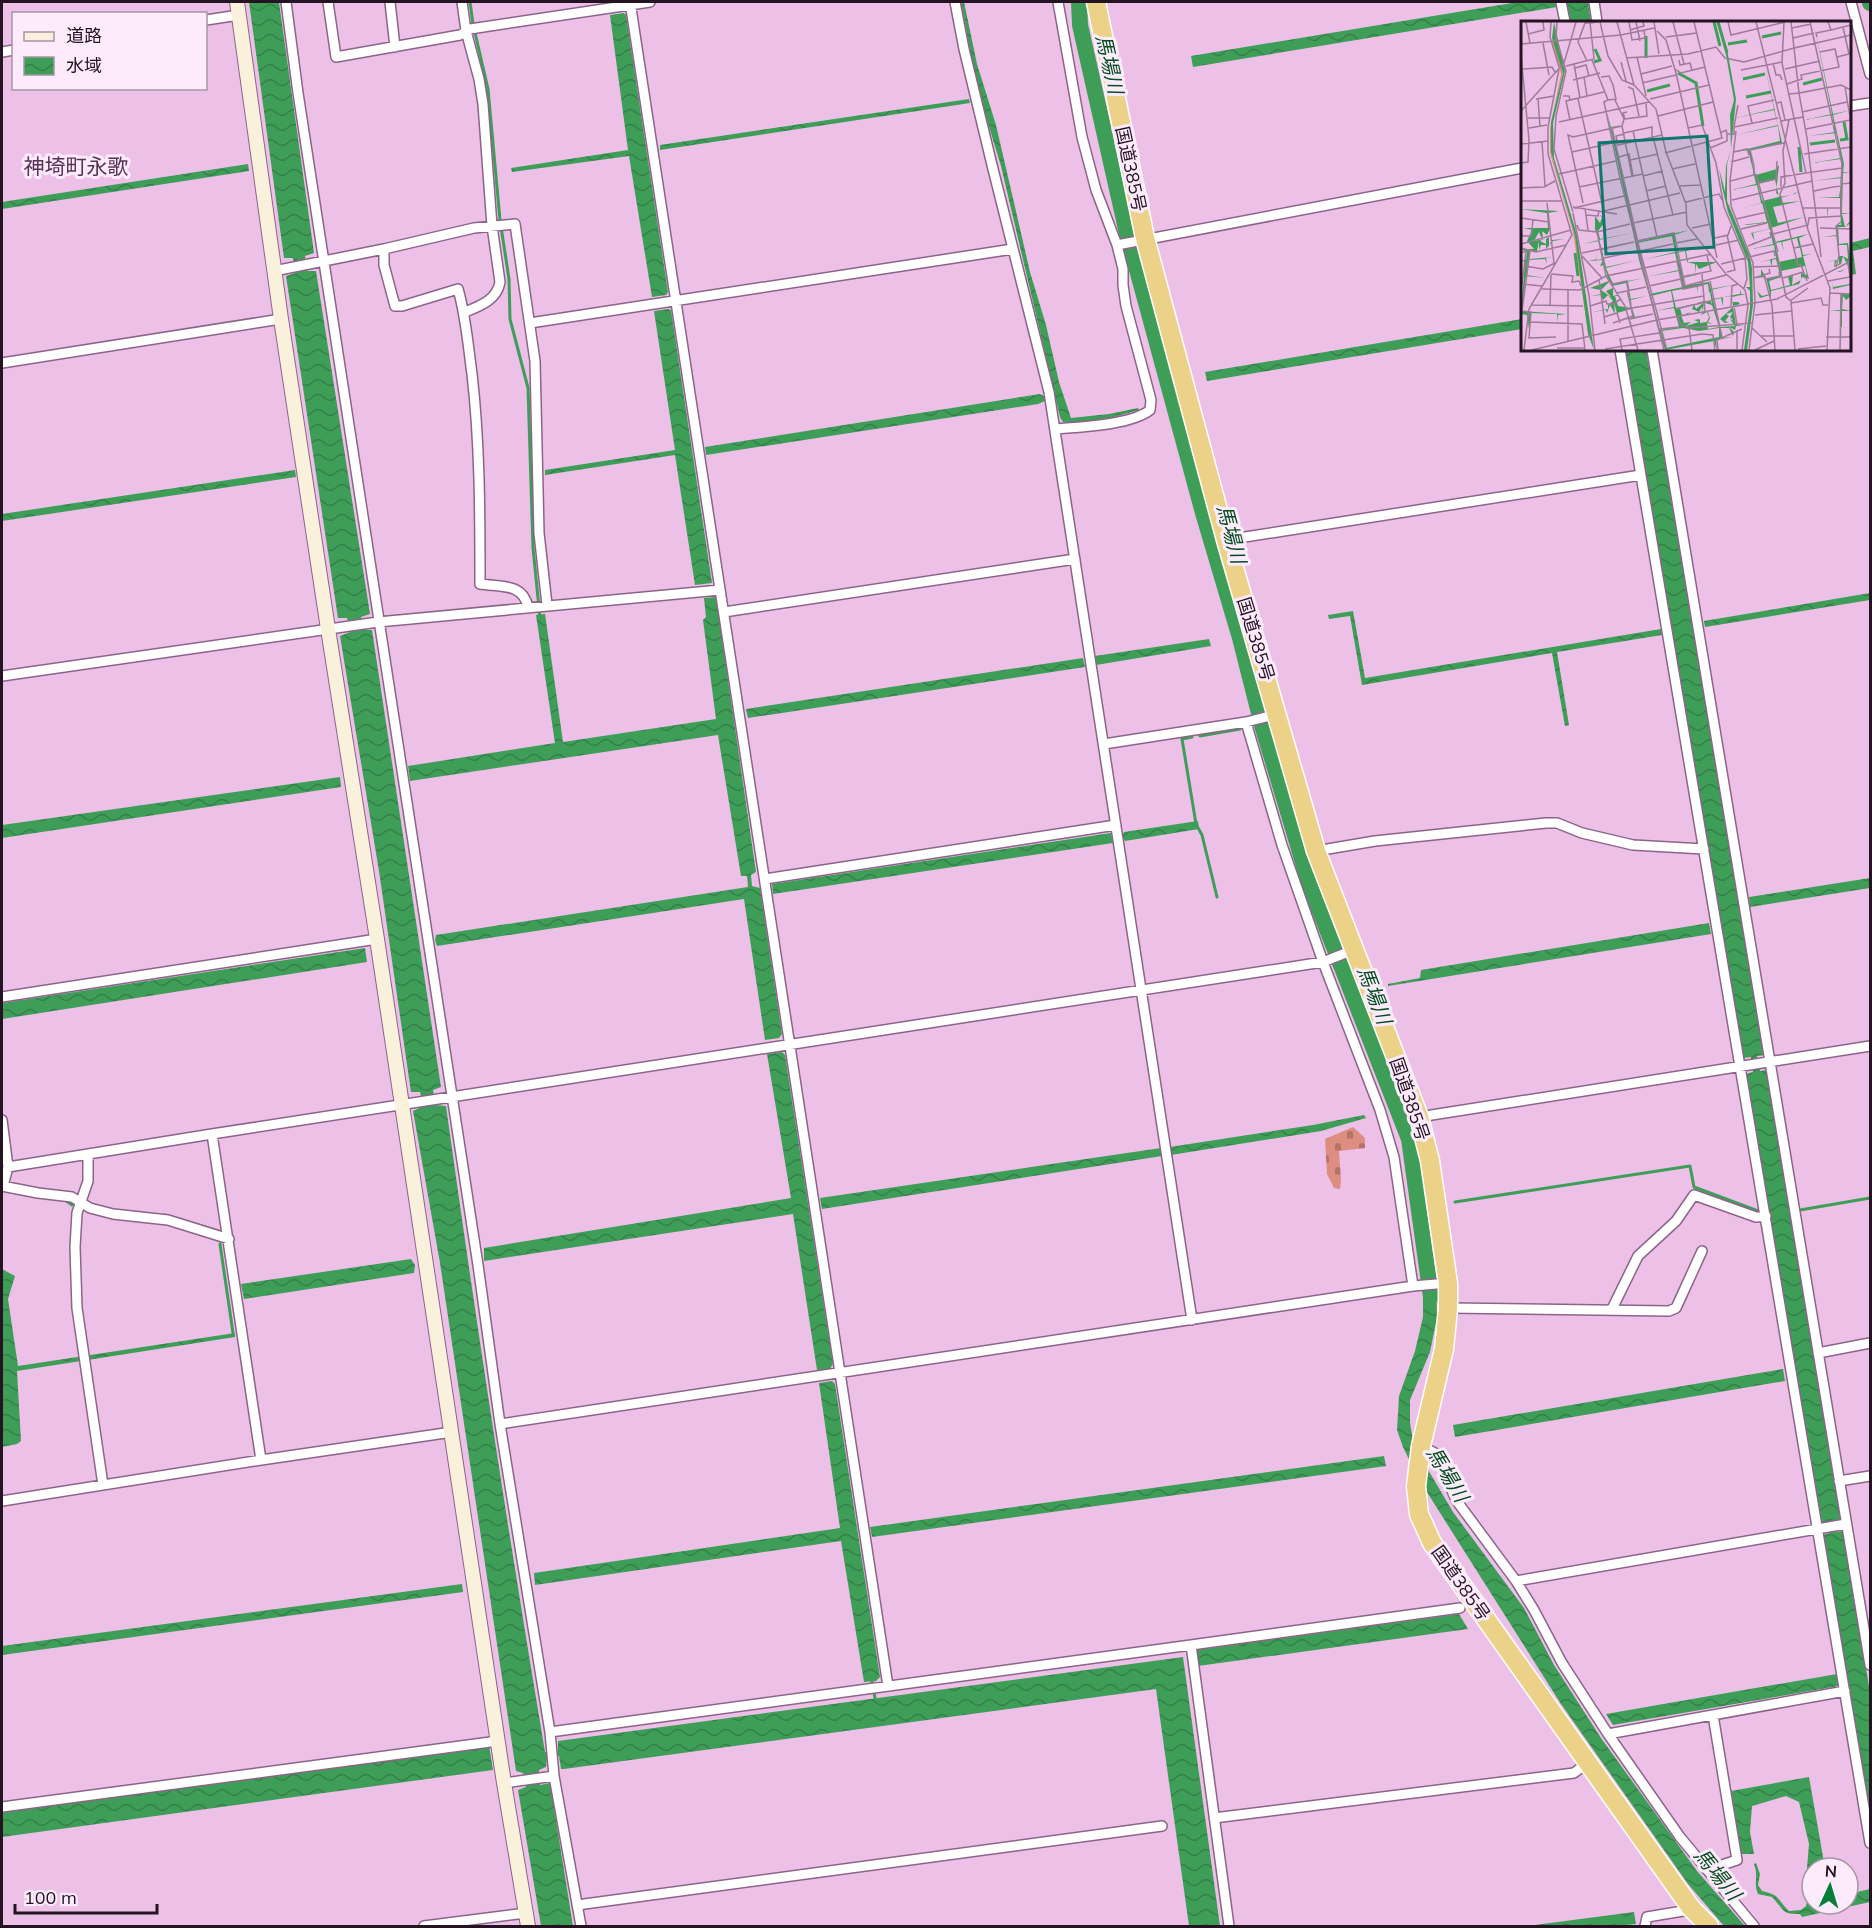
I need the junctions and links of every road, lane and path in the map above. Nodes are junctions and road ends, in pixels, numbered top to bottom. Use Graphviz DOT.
graph roads {
  1 [pos="286,2"];
  2 [pos="328,2"];
  3 [pos="390,2"];
  4 [pos="462,2"];
  5 [pos="650,2"];
  6 [pos="955,2"];
  7 [pos="1058,2"];
  8 [pos="1096,2"];
  9 [pos="1561,2"];
  10 [pos="1594,2"];
  11 [pos="1851,2"];
  12 [pos="631,3"];
  13 [pos="238,8"];
  14 [pos="207,20"];
  15 [pos="1565,21"];
  16 [pos="1597,21"];
  17 [pos="471,29"];
  18 [pos="395,47"];
  19 [pos="1870,74"];
  20 [pos="1870,103"];
  21 [pos="1851,106"];
  22 [pos="1521,168"];
  23 [pos="498,226"];
  24 [pos="1141,239"];
  25 [pos="1120,244"];
  26 [pos="384,249"];
  27 [pos="1013,249"];
  28 [pos="323,261"];
  29 [pos="274,271"];
  30 [pos="676,300"];
  31 [pos="465,312"];
  32 [pos="281,319"];
  33 [pos="530,323"];
  34 [pos="1620,351"];
  35 [pos="1652,351"];
  36 [pos="2,363"];
  37 [pos="1055,429"];
  38 [pos="1641,475"];
  39 [pos="1226,540"];
  40 [pos="1075,559"];
  41 [pos="720,590"];
  42 [pos="538,606"];
  43 [pos="724,612"];
  44 [pos="378,622"];
  45 [pos="328,629"];
  46 [pos="2,676"];
  47 [pos="1274,715"];
  48 [pos="1248,721"];
  49 [pos="1104,744"];
  50 [pos="1116,825"];
  51 [pos="1704,849"];
  52 [pos="1316,851"];
  53 [pos="765,879"];
  54 [pos="377,939"];
  55 [pos="1350,952"];
  56 [pos="1324,962"];
  57 [pos="1141,990"];
  58 [pos="2,997"];
  59 [pos="790,1044"];
  60 [pos="1870,1046"];
  61 [pos="1770,1062"];
  62 [pos="1740,1066"];
  63 [pos="452,1096"];
  64 [pos="402,1104"];
  65 [pos="1419,1117"];
  66 [pos="2,1120"];
  67 [pos="212,1134"];
  68 [pos="88,1155"];
  69 [pos="8,1167"];
  70 [pos="2,1186"];
  71 [pos="81,1203"];
  72 [pos="1766,1216"];
  73 [pos="228,1239"];
  74 [pos="1702,1251"];
  75 [pos="1444,1283"];
  76 [pos="1416,1286"];
  77 [pos="1448,1308"];
  78 [pos="1612,1309"];
  79 [pos="1192,1320"];
  80 [pos="1870,1343"];
  81 [pos="1818,1353"];
  82 [pos="840,1374"];
  83 [pos="500,1424"];
  84 [pos="452,1432"];
  85 [pos="1421,1446"];
  86 [pos="261,1460"];
  87 [pos="1870,1476"];
  88 [pos="1839,1481"];
  89 [pos="103,1485"];
  90 [pos="2,1501"];
  91 [pos="1842,1525"];
  92 [pos="1822,1528"];
  93 [pos="1516,1581"];
  94 [pos="1460,1608"];
  95 [pos="1191,1645"];
  96 [pos="1870,1665"];
  97 [pos="888,1686"];
  98 [pos="1845,1691"];
  99 [pos="1713,1715"];
  100 [pos="550,1732"];
  101 [pos="1608,1734"];
  102 [pos="498,1741"];
  103 [pos="1587,1763"];
  104 [pos="554,1776"];
  105 [pos="504,1783"];
  106 [pos="2,1807"];
  107 [pos="1214,1818"];
  108 [pos="1162,1826"];
  109 [pos="1870,1843"];
  110 [pos="1707,1870"];
  111 [pos="577,1905"];
  112 [pos="1691,1908"];
  113 [pos="527,1919"];
  114 [pos="424,1926"];
  115 [pos="581,1926"];
  116 [pos="1229,1926"];
  117 [pos="1645,1926"];
  118 [pos="1708,1926"];
  119 [pos="1754,1926"];
  1 -- 28 [label="street"];
  2 -- 18 [label="street"];
  3 -- 18 [label="street"];
  4 -- 17 [label="street"];
  5 -- 12 [label="street"];
  6 -- 27 [label="street"];
  7 -- 25 [label="street"];
  8 -- 24 [label="highway, 国道385号"];
  9 -- 15 [label="street"];
  10 -- 16 [label="street"];
  11 -- 19 [label="street"];
  12 -- 17 [label="street"];
  12 -- 30 [label="street"];
  13 -- 14 [label="street"];
  13 -- 29 [label="street"];
  17 -- 18 [label="street"];
  17 -- 23 [label="street"];
  20 -- 21 [label="street"];
  22 -- 24 [label="street"];
  23 -- 26 [label="street"];
  23 -- 31 [label="street"];
  23 -- 33 [label="street"];
  24 -- 25 [label="street"];
  24 -- 39 [label="highway, 国道385号"];
  25 -- 37 [label="street"];
  26 -- 28 [label="street"];
  26 -- 31 [label="street"];
  27 -- 30 [label="street"];
  27 -- 37 [label="street"];
  28 -- 29 [label="street"];
  28 -- 44 [label="street"];
  29 -- 32 [label="street"];
  30 -- 33 [label="street"];
  30 -- 41 [label="street"];
  31 -- 42 [label="street"];
  32 -- 36 [label="street"];
  32 -- 45 [label="street"];
  33 -- 42 [label="street"];
  34 -- 38 [label="street"];
  35 -- 61 [label="street"];
  37 -- 40 [label="street"];
  38 -- 39 [label="street"];
  38 -- 51 [label="street"];
  39 -- 47 [label="highway, 国道385号"];
  40 -- 43 [label="street"];
  40 -- 49 [label="street"];
  41 -- 42 [label="street"];
  41 -- 43 [label="street"];
  42 -- 44 [label="street"];
  43 -- 53 [label="street"];
  44 -- 45 [label="street"];
  44 -- 63 [label="street"];
  45 -- 46 [label="street"];
  45 -- 54 [label="street"];
  47 -- 48 [label="street"];
  47 -- 52 [label="highway, 国道385号"];
  48 -- 49 [label="street"];
  48 -- 56 [label="street"];
  49 -- 50 [label="street"];
  50 -- 53 [label="street"];
  50 -- 57 [label="street"];
  51 -- 52 [label="street"];
  51 -- 62 [label="street"];
  52 -- 55 [label="highway, 国道385号"];
  53 -- 59 [label="street"];
  54 -- 58 [label="street"];
  54 -- 64 [label="street"];
  55 -- 56 [label="street"];
  55 -- 65 [label="highway, 国道385号"];
  56 -- 57 [label="street"];
  56 -- 76 [label="street"];
  57 -- 59 [label="street"];
  57 -- 79 [label="street"];
  59 -- 63 [label="street"];
  59 -- 82 [label="street"];
  60 -- 61 [label="street"];
  61 -- 62 [label="street"];
  61 -- 81 [label="street"];
  62 -- 65 [label="street"];
  62 -- 72 [label="street"];
  63 -- 64 [label="street"];
  63 -- 83 [label="street"];
  64 -- 67 [label="street"];
  64 -- 84 [label="street"];
  65 -- 75 [label="highway, 国道385号"];
  66 -- 69 [label="street"];
  67 -- 68 [label="street"];
  67 -- 73 [label="street"];
  68 -- 69 [label="street"];
  68 -- 71 [label="street"];
  69 -- 70 [label="street"];
  70 -- 71 [label="street"];
  71 -- 73 [label="street"];
  71 -- 89 [label="street"];
  72 -- 78 [label="street"];
  72 -- 92 [label="street"];
  73 -- 86 [label="street"];
  74 -- 78 [label="street"];
  75 -- 76 [label="street"];
  75 -- 77 [label="highway, 国道385号"];
  76 -- 79 [label="street"];
  77 -- 78 [label="street"];
  77 -- 85 [label="highway, 国道385号"];
  79 -- 82 [label="street"];
  80 -- 81 [label="street"];
  81 -- 88 [label="street"];
  82 -- 83 [label="street"];
  82 -- 97 [label="street"];
  83 -- 100 [label="street"];
  84 -- 86 [label="street"];
  84 -- 102 [label="street"];
  85 -- 93 [label="street"];
  85 -- 103 [label="highway, 国道385号"];
  86 -- 89 [label="street"];
  87 -- 88 [label="street"];
  88 -- 91 [label="street"];
  89 -- 90 [label="street"];
  91 -- 92 [label="street"];
  91 -- 96 [label="street"];
  92 -- 93 [label="street"];
  92 -- 98 [label="street"];
  93 -- 101 [label="street"];
  94 -- 95 [label="street"];
  95 -- 97 [label="street"];
  95 -- 107 [label="street"];
  97 -- 100 [label="street"];
  98 -- 99 [label="street"];
  98 -- 109 [label="street"];
  99 -- 101 [label="street"];
  99 -- 110 [label="street"];
  100 -- 104 [label="street"];
  101 -- 110 [label="street"];
  102 -- 105 [label="street"];
  102 -- 106 [label="street"];
  103 -- 107 [label="street"];
  103 -- 112 [label="highway, 国道385号"];
  104 -- 105 [label="street"];
  104 -- 111 [label="street"];
  105 -- 113 [label="street"];
  107 -- 116 [label="street"];
  108 -- 111 [label="street"];
  110 -- 119 [label="street"];
  111 -- 115 [label="street"];
  112 -- 117 [label="street"];
  112 -- 118 [label="highway, 国道385号"];
  113 -- 114 [label="street"];
}
